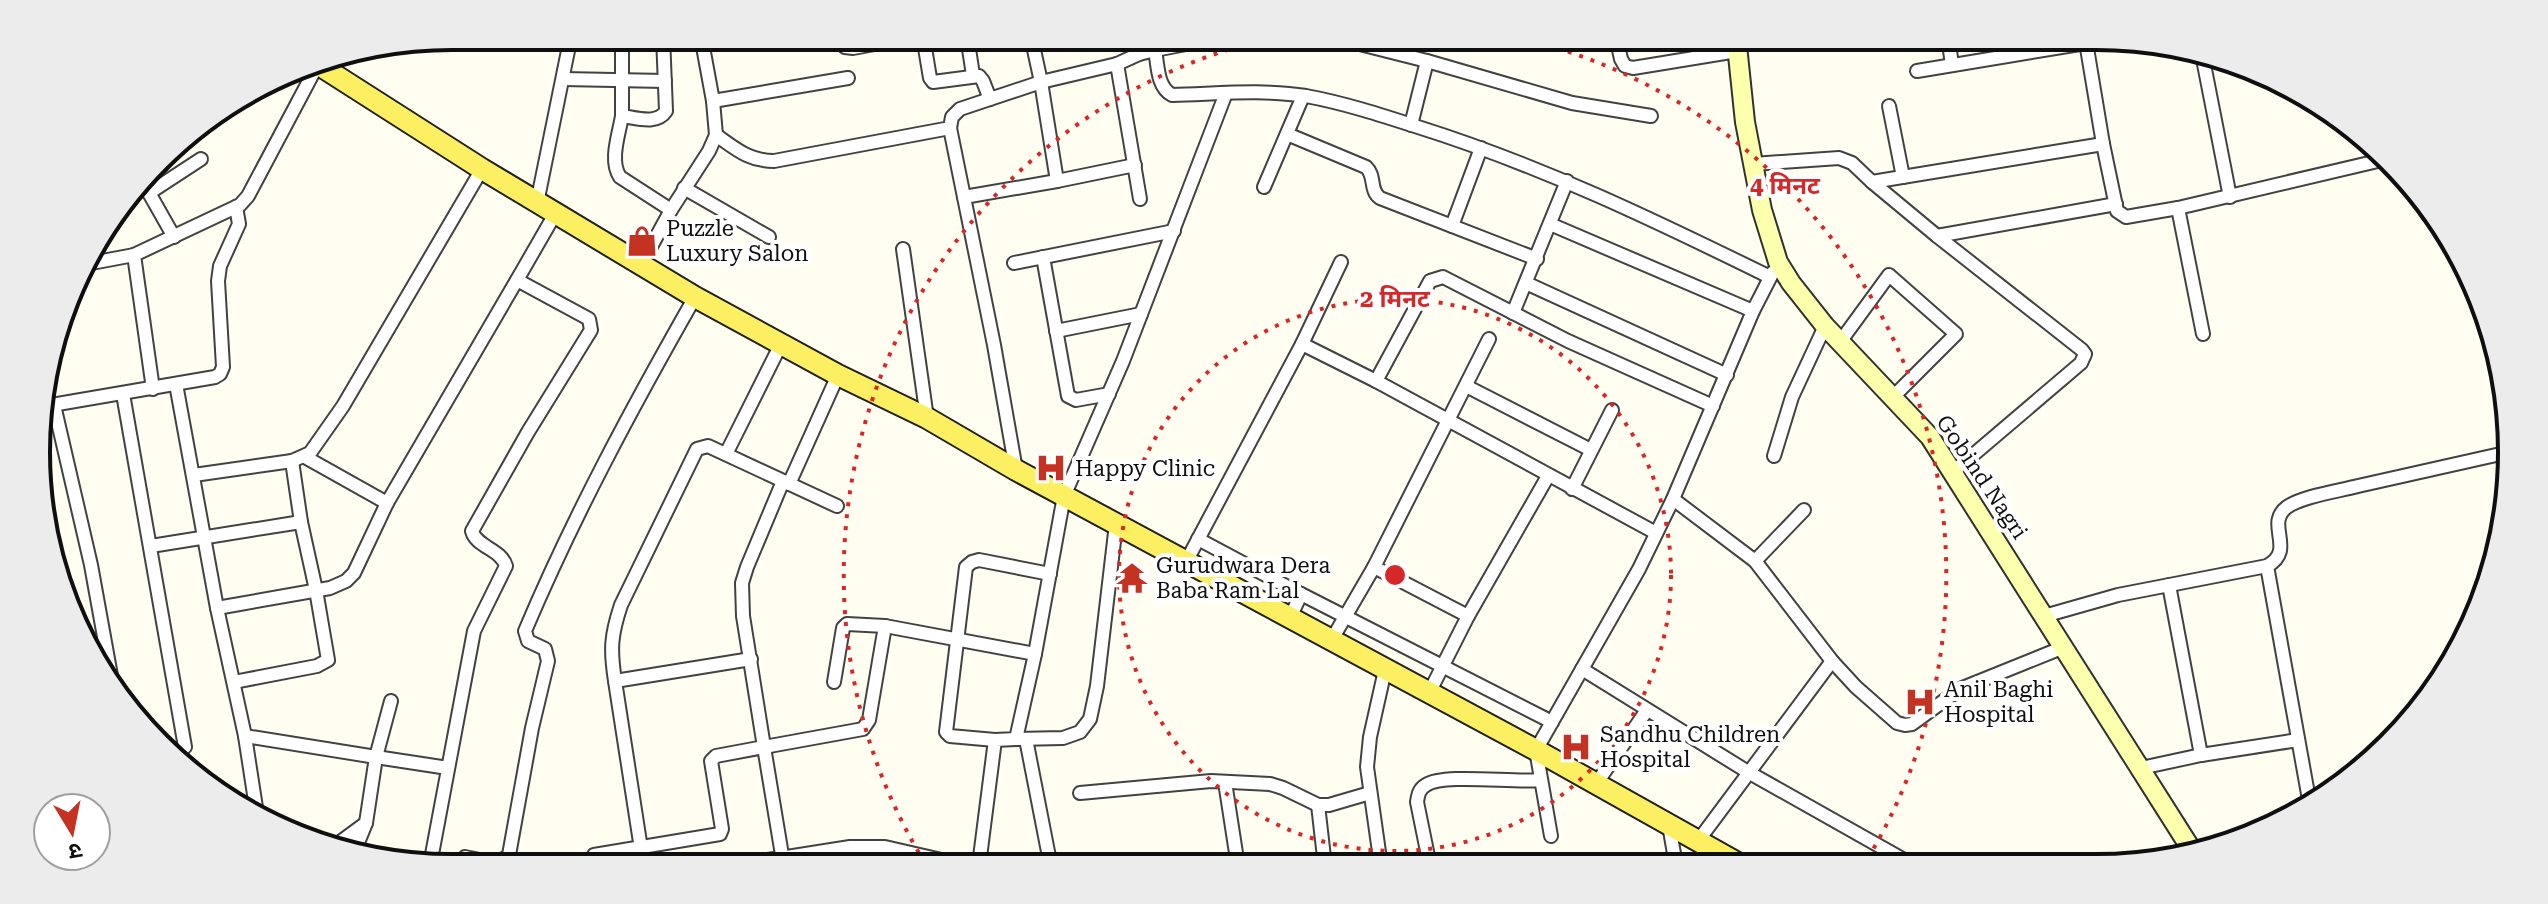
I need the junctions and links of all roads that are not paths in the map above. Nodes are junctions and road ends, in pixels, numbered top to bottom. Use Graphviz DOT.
graph roads {
  1 [pos="568,50"];
  2 [pos="622,50"];
  3 [pos="664,50"];
  4 [pos="704,50"];
  5 [pos="924,50"];
  6 [pos="969,50"];
  7 [pos="1034,50"];
  8 [pos="1138,50"];
  9 [pos="1155,50"];
  10 [pos="1383,50"];
  11 [pos="1619,50"];
  12 [pos="1710,50"];
  13 [pos="1737,50"];
  14 [pos="1950,50"];
  15 [pos="2043,50"];
  16 [pos="2088,50"];
  17 [pos="2039,51"];
  18 [pos="1139,54"];
  19 [pos="1427,61"];
  20 [pos="1117,64"];
  21 [pos="1952,65"];
  22 [pos="2208,66"];
  23 [pos="326,70"];
  24 [pos="1917,71"];
  25 [pos="973,75"];
  26 [pos="311,76"];
  27 [pos="848,78"];
  28 [pos="563,79"];
  29 [pos="622,81"];
  30 [pos="665,81"];
  31 [pos="1041,82"];
  32 [pos="1226,93"];
  33 [pos="1303,96"];
  34 [pos="990,99"];
  35 [pos="713,101"];
  36 [pos="1889,106"];
  37 [pos="622,116"];
  38 [pos="1651,116"];
  39 [pos="1411,125"];
  40 [pos="950,128"];
  41 [pos="1287,134"];
  42 [pos="716,135"];
  43 [pos="2103,144"];
  44 [pos="1481,148"];
  45 [pos="201,159"];
  46 [pos="2374,162"];
  47 [pos="1753,164"];
  48 [pos="1135,165"];
  49 [pos="482,169"];
  50 [pos="1903,177"];
  51 [pos="1057,181"];
  52 [pos="1567,181"];
  53 [pos="1872,182"];
  54 [pos="152,185"];
  55 [pos="1264,187"];
  56 [pos="684,188"];
  57 [pos="147,190"];
  58 [pos="964,197"];
  59 [pos="2230,197"];
  60 [pos="1140,199"];
  61 [pos="2116,204"];
  62 [pos="236,207"];
  63 [pos="546,208"];
  64 [pos="2178,208"];
  65 [pos="671,210"];
  66 [pos="1550,224"];
  67 [pos="1452,226"];
  68 [pos="1174,231"];
  69 [pos="1937,236"];
  70 [pos="174,237"];
  71 [pos="769,237"];
  72 [pos="903,249"];
  73 [pos="134,255"];
  74 [pos="1043,257"];
  75 [pos="1537,259"];
  76 [pos="98,262"];
  77 [pos="1341,262"];
  78 [pos="1014,263"];
  79 [pos="641,265"];
  80 [pos="1774,270"];
  81 [pos="517,280"];
  82 [pos="1526,283"];
  83 [pos="695,297"];
  84 [pos="1753,311"];
  85 [pos="1513,313"];
  86 [pos="1141,314"];
  87 [pos="1825,326"];
  88 [pos="1056,331"];
  89 [pos="2203,334"];
  90 [pos="1489,339"];
  91 [pos="1840,342"];
  92 [pos="781,344"];
  93 [pos="1302,344"];
  94 [pos="838,375"];
  95 [pos="1727,375"];
  96 [pos="1376,381"];
  97 [pos="176,384"];
  98 [pos="1466,386"];
  99 [pos="153,389"];
  100 [pos="123,394"];
  101 [pos="1109,394"];
  102 [pos="1893,397"];
  103 [pos="54,405"];
  104 [pos="1713,406"];
  105 [pos="1612,410"];
  106 [pos="927,418"];
  107 [pos="1448,422"];
  108 [pos="1591,450"];
  109 [pos="726,454"];
  110 [pos="2498,455"];
  111 [pos="1774,456"];
  112 [pos="298,459"];
  113 [pos="1016,470"];
  114 [pos="1953,472"];
  115 [pos="194,475"];
  116 [pos="1548,476"];
  117 [pos="786,483"];
  118 [pos="1572,489"];
  119 [pos="1064,496"];
  120 [pos="1673,499"];
  121 [pos="387,503"];
  122 [pos="837,506"];
  123 [pos="1804,510"];
  124 [pos="301,522"];
  125 [pos="1116,524"];
  126 [pos="1656,533"];
  127 [pos="205,536"];
  128 [pos="1198,539"];
  129 [pos="151,546"];
  130 [pos="1755,561"];
  131 [pos="1186,562"];
  132 [pos="2267,566"];
  133 [pos="1374,567"];
  134 [pos="1050,574"];
  135 [pos="2169,585"];
  136 [pos="316,590"];
  137 [pos="1301,594"];
  138 [pos="217,608"];
  139 [pos="1468,616"];
  140 [pos="2044,616"];
  141 [pos="1290,618"];
  142 [pos="1346,618"];
  143 [pos="885,626"];
  144 [pos="957,641"];
  145 [pos="1331,641"];
  146 [pos="2064,647"];
  147 [pos="1035,654"];
  148 [pos="108,659"];
  149 [pos="751,659"];
  150 [pos="1832,661"];
  151 [pos="1442,668"];
  152 [pos="1582,669"];
  153 [pos="1385,670"];
  154 [pos="615,681"];
  155 [pos="234,682"];
  156 [pos="834,682"];
  157 [pos="1429,693"];
  158 [pos="391,701"];
  159 [pos="1647,710"];
  160 [pos="1552,722"];
  161 [pos="245,736"];
  162 [pos="1021,739"];
  163 [pos="995,740"];
  164 [pos="2298,740"];
  165 [pos="185,747"];
  166 [pos="764,747"];
  167 [pos="1536,750"];
  168 [pos="2201,755"];
  169 [pos="376,757"];
  170 [pos="448,768"];
  171 [pos="2141,768"];
  172 [pos="1748,772"];
  173 [pos="1540,780"];
  174 [pos="1225,782"];
  175 [pos="1596,784"];
  176 [pos="1080,793"];
  177 [pos="1370,793"];
  178 [pos="2308,793"];
  179 [pos="255,802"];
  180 [pos="1318,805"];
  181 [pos="366,823"];
  182 [pos="1669,825"];
  183 [pos="1551,836"];
  184 [pos="344,839"];
  185 [pos="1698,841"];
  186 [pos="359,842"];
  187 [pos="2187,843"];
  188 [pos="640,849"];
  189 [pos="432,853"];
  190 [pos="509,854"];
  191 [pos="602,854"];
  192 [pos="641,854"];
  193 [pos="782,854"];
  194 [pos="819,854"];
  195 [pos="913,854"];
  196 [pos="981,854"];
  197 [pos="1048,854"];
  198 [pos="1236,854"];
  199 [pos="1324,854"];
  200 [pos="1379,854"];
  201 [pos="1428,854"];
  202 [pos="1674,854"];
  203 [pos="1721,854"];
  204 [pos="1893,854"];
  1 -- 28 [label="street"];
  2 -- 29 [label="street"];
  3 -- 30 [label="street"];
  4 -- 35 [label="street"];
  5 -- 25 [label="street"];
  6 -- 25 [label="street"];
  7 -- 31 [label="street"];
  8 -- 18 [label="street"];
  9 -- 18 [label="street"];
  9 -- 32 [label="street"];
  10 -- 19 [label="street"];
  11 -- 12 [label="street"];
  13 -- 47 [label="street, Gobind Nagri"];
  14 -- 21 [label="street"];
  15 -- 17 [label="street"];
  16 -- 43 [label="street"];
  17 -- 21 [label="street"];
  18 -- 20 [label="street"];
  19 -- 38 [label="street"];
  19 -- 39 [label="street"];
  20 -- 31 [label="street"];
  20 -- 48 [label="street"];
  21 -- 24 [label="street"];
  22 -- 59 [label="street"];
  23 -- 49 [label="main road"];
  25 -- 34 [label="street"];
  26 -- 62 [label="street"];
  27 -- 35 [label="street"];
  28 -- 29 [label="street"];
  28 -- 63 [label="street"];
  29 -- 30 [label="street"];
  29 -- 37 [label="street"];
  30 -- 37 [label="street"];
  31 -- 34 [label="street"];
  31 -- 51 [label="street"];
  32 -- 33 [label="street"];
  32 -- 68 [label="street"];
  33 -- 39 [label="street"];
  33 -- 41 [label="street"];
  34 -- 40 [label="street"];
  35 -- 42 [label="street"];
  36 -- 50 [label="street"];
  37 -- 65 [label="street"];
  39 -- 44 [label="street"];
  40 -- 42 [label="street"];
  40 -- 58 [label="street"];
  41 -- 55 [label="street"];
  41 -- 67 [label="street"];
  42 -- 56 [label="street"];
  43 -- 50 [label="street"];
  43 -- 61 [label="street"];
  44 -- 52 [label="street"];
  44 -- 67 [label="street"];
  45 -- 54 [label="street"];
  46 -- 59 [label="street"];
  47 -- 53 [label="street"];
  47 -- 80 [label="street, Gobind Nagri"];
  48 -- 51 [label="street"];
  48 -- 60 [label="street"];
  49 -- 63 [label="main road"];
  49 -- 112 [label="street"];
  50 -- 53 [label="street"];
  51 -- 58 [label="street"];
  52 -- 66 [label="street"];
  52 -- 80 [label="street"];
  53 -- 69 [label="street"];
  56 -- 65 [label="street"];
  56 -- 71 [label="street"];
  57 -- 70 [label="street"];
  58 -- 113 [label="street"];
  59 -- 64 [label="street"];
  61 -- 64 [label="street"];
  61 -- 69 [label="street"];
  62 -- 70 [label="street"];
  62 -- 97 [label="street"];
  63 -- 79 [label="main road"];
  63 -- 81 [label="street"];
  64 -- 89 [label="street"];
  65 -- 79 [label="street"];
  66 -- 75 [label="street"];
  66 -- 84 [label="street"];
  67 -- 75 [label="street"];
  68 -- 74 [label="street"];
  68 -- 86 [label="street"];
  69 -- 114 [label="street"];
  70 -- 73 [label="street"];
  72 -- 106 [label="street"];
  73 -- 76 [label="street"];
  73 -- 99 [label="street"];
  74 -- 78 [label="street"];
  74 -- 88 [label="street"];
  75 -- 82 [label="street"];
  77 -- 93 [label="street"];
  79 -- 83 [label="main road"];
  80 -- 84 [label="street"];
  80 -- 87 [label="street, Gobind Nagri"];
  81 -- 121 [label="street"];
  81 -- 170 [label="street"];
  82 -- 85 [label="street"];
  82 -- 95 [label="street"];
  83 -- 92 [label="main road"];
  83 -- 190 [label="street"];
  84 -- 95 [label="street"];
  85 -- 96 [label="street"];
  85 -- 104 [label="street"];
  86 -- 88 [label="street"];
  86 -- 101 [label="street"];
  87 -- 91 [label="street, Gobind Nagri"];
  87 -- 111 [label="street"];
  88 -- 101 [label="street"];
  90 -- 98 [label="street"];
  91 -- 102 [label="street, Gobind Nagri"];
  91 -- 102 [label="street"];
  92 -- 94 [label="main road"];
  92 -- 109 [label="street"];
  93 -- 96 [label="street"];
  93 -- 128 [label="street"];
  94 -- 106 [label="main road"];
  94 -- 117 [label="street"];
  95 -- 104 [label="street"];
  96 -- 107 [label="street"];
  97 -- 99 [label="street"];
  97 -- 115 [label="street"];
  98 -- 107 [label="street"];
  98 -- 108 [label="street"];
  99 -- 100 [label="street"];
  100 -- 103 [label="street"];
  100 -- 129 [label="street"];
  101 -- 119 [label="street"];
  102 -- 114 [label="street, Gobind Nagri"];
  103 -- 148 [label="street"];
  104 -- 120 [label="street"];
  105 -- 108 [label="street"];
  106 -- 113 [label="main road"];
  107 -- 116 [label="street"];
  107 -- 133 [label="street"];
  108 -- 118 [label="street"];
  109 -- 117 [label="street"];
  109 -- 154 [label="street"];
  110 -- 132 [label="street"];
  112 -- 115 [label="street"];
  112 -- 121 [label="street"];
  112 -- 124 [label="street"];
  113 -- 119 [label="main road"];
  114 -- 140 [label="street, Gobind Nagri"];
  115 -- 127 [label="street"];
  116 -- 118 [label="street"];
  116 -- 139 [label="street"];
  117 -- 122 [label="street"];
  117 -- 149 [label="street"];
  118 -- 126 [label="street"];
  119 -- 125 [label="main road"];
  119 -- 134 [label="street"];
  120 -- 126 [label="street"];
  120 -- 130 [label="street"];
  121 -- 136 [label="street"];
  123 -- 130 [label="street"];
  124 -- 127 [label="street"];
  124 -- 136 [label="street"];
  125 -- 131 [label="main road"];
  125 -- 162 [label="street"];
  126 -- 152 [label="street"];
  127 -- 129 [label="street"];
  127 -- 138 [label="street"];
  128 -- 131 [label="street"];
  128 -- 137 [label="street"];
  129 -- 165 [label="street"];
  130 -- 150 [label="street"];
  131 -- 141 [label="main road"];
  132 -- 135 [label="street"];
  132 -- 164 [label="street"];
  133 -- 139 [label="street"];
  133 -- 142 [label="street"];
  134 -- 144 [label="street"];
  134 -- 147 [label="street"];
  135 -- 140 [label="street"];
  135 -- 168 [label="street"];
  136 -- 138 [label="street"];
  136 -- 155 [label="street"];
  137 -- 141 [label="street"];
  137 -- 142 [label="street"];
  138 -- 155 [label="street"];
  139 -- 151 [label="street"];
  140 -- 146 [label="street, Gobind Nagri"];
  141 -- 145 [label="main road"];
  142 -- 145 [label="street"];
  142 -- 151 [label="street"];
  143 -- 144 [label="street"];
  143 -- 156 [label="street"];
  143 -- 166 [label="street"];
  144 -- 147 [label="street"];
  144 -- 163 [label="street"];
  145 -- 153 [label="main road"];
  146 -- 150 [label="street"];
  146 -- 171 [label="street, Gobind Nagri"];
  147 -- 162 [label="street"];
  149 -- 154 [label="street"];
  149 -- 166 [label="street"];
  150 -- 172 [label="street"];
  151 -- 157 [label="street"];
  151 -- 160 [label="street"];
  152 -- 159 [label="street"];
  152 -- 160 [label="street"];
  153 -- 157 [label="main road"];
  153 -- 177 [label="street"];
  154 -- 188 [label="street"];
  155 -- 161 [label="street"];
  157 -- 167 [label="main road"];
  158 -- 169 [label="street"];
  159 -- 172 [label="street"];
  159 -- 175 [label="street"];
  160 -- 167 [label="street"];
  161 -- 169 [label="street"];
  161 -- 179 [label="street"];
  162 -- 163 [label="street"];
  162 -- 197 [label="street"];
  163 -- 196 [label="street"];
  164 -- 168 [label="street"];
  164 -- 178 [label="street"];
  166 -- 188 [label="street"];
  166 -- 193 [label="street"];
  167 -- 173 [label="street"];
  167 -- 175 [label="main road"];
  168 -- 171 [label="street"];
  169 -- 170 [label="street"];
  169 -- 181 [label="street"];
  170 -- 189 [label="street"];
  171 -- 187 [label="street, Gobind Nagri"];
  172 -- 185 [label="street"];
  172 -- 204 [label="street"];
  173 -- 183 [label="street"];
  173 -- 201 [label="street"];
  174 -- 176 [label="street"];
  174 -- 180 [label="street"];
  174 -- 198 [label="street"];
  175 -- 182 [label="main road"];
  177 -- 180 [label="street"];
  177 -- 200 [label="street"];
  180 -- 199 [label="street"];
  181 -- 184 [label="street"];
  181 -- 186 [label="street"];
  182 -- 185 [label="main road"];
  182 -- 202 [label="street"];
  185 -- 203 [label="main road"];
  188 -- 191 [label="street"];
  188 -- 192 [label="street"];
  194 -- 195 [label="street"];
}
